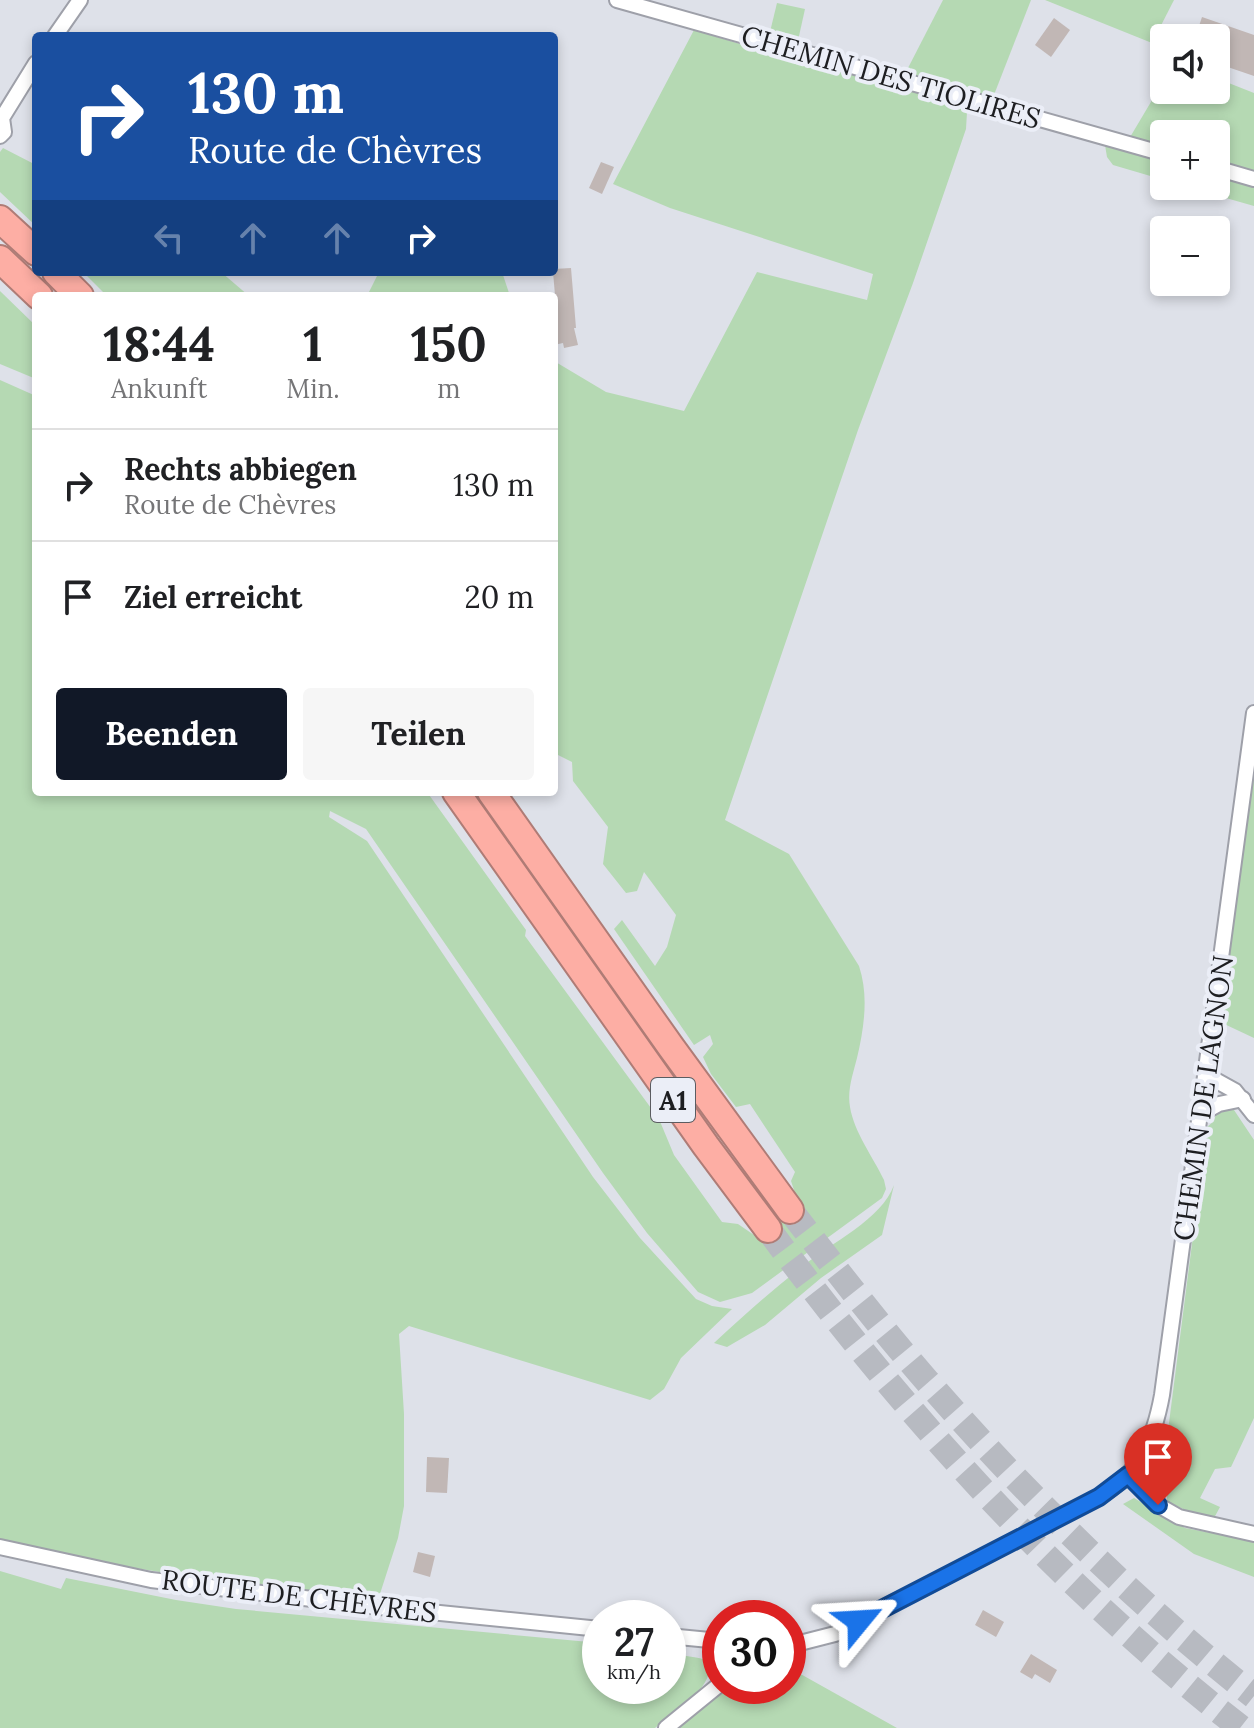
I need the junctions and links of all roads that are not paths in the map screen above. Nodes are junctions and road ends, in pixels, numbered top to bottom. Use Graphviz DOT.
graph roads {
  1 [pos="80,0"];
  2 [pos="617,0"];
  3 [pos="58,32"];
  4 [pos="32,69"];
  5 [pos="0,136"];
  6 [pos="1150,150"];
  7 [pos="1230,172"];
  8 [pos="1254,179"];
  9 [pos="0,219"];
  10 [pos="32,248"];
  11 [pos="0,259"];
  12 [pos="60,276"];
  13 [pos="35,292"];
  14 [pos="76,292"];
  15 [pos="1254,713"];
  16 [pos="459,796"];
  17 [pos="494,796"];
  18 [pos="1206,1075"];
  19 [pos="1243,1099"];
  20 [pos="1201,1114"];
  21 [pos="1254,1115"];
  22 [pos="790,1210"];
  23 [pos="768,1229"];
  24 [pos="1128,1475"];
  25 [pos="1254,1534"];
  26 [pos="0,1547"];
  27 [pos="582,1627"];
  28 [pos="806,1641"];
  29 [pos="702,1699"];
  30 [pos="666,1728"];
  1 -- 3 [label="street"];
  2 -- 6 [label="street, CHEMIN DES TIOLIRES"];
  4 -- 5 [label="street"];
  7 -- 8 [label="street"];
  9 -- 10 [label="highway"];
  11 -- 13 [label="highway"];
  12 -- 14 [label="highway"];
  15 -- 18 [label="street, CHEMIN DE LAGNON"];
  16 -- 23 [label="highway, A1"];
  17 -- 22 [label="highway, A1"];
  18 -- 19 [label="street"];
  18 -- 20 [label="street, CHEMIN DE LAGNON"];
  19 -- 20 [label="street"];
  19 -- 21 [label="street"];
  20 -- 24 [label="street, CHEMIN DE LAGNON"];
  24 -- 25 [label="street"];
  24 -- 28 [label="street"];
  26 -- 27 [label="street, ROUTE DE CHÈVRES"];
  29 -- 30 [label="street"];
}
